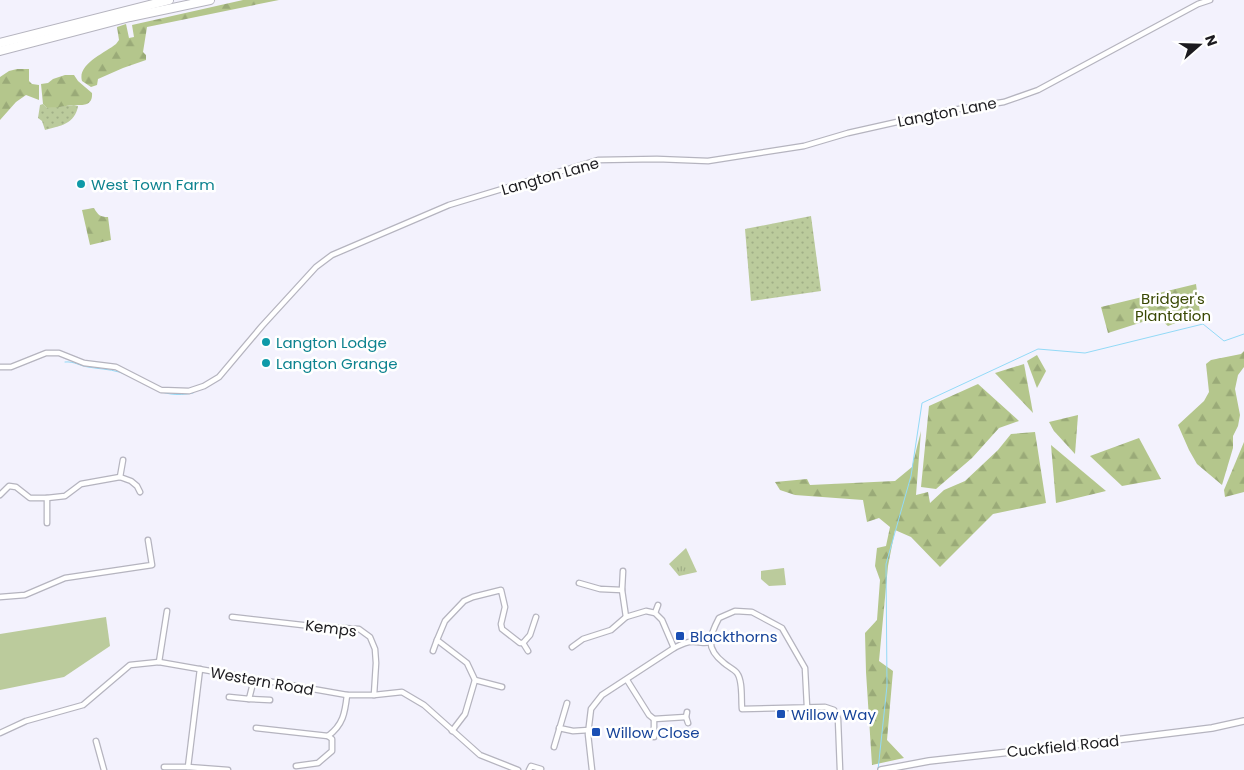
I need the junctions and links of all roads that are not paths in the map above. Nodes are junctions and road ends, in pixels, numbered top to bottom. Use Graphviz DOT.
graph roads {
  1 [pos="169,0"];
  2 [pos="210,0"];
  3 [pos="1210,0"];
  4 [pos="0,43"];
  5 [pos="0,51"];
  6 [pos="0,367"];
  7 [pos="123,460"];
  8 [pos="120,477"];
  9 [pos="140,492"];
  10 [pos="0,495"];
  11 [pos="47,498"];
  12 [pos="47,523"];
  13 [pos="148,540"];
  14 [pos="623,571"];
  15 [pos="579,582"];
  16 [pos="622,590"];
  17 [pos="0,597"];
  18 [pos="658,604"];
  19 [pos="168,611"];
  20 [pos="655,613"];
  21 [pos="232,617"];
  22 [pos="626,617"];
  23 [pos="534,618"];
  24 [pos="436,640"];
  25 [pos="709,642"];
  26 [pos="523,643"];
  27 [pos="572,647"];
  28 [pos="674,648"];
  29 [pos="432,651"];
  30 [pos="528,651"];
  31 [pos="159,662"];
  32 [pos="200,670"];
  33 [pos="254,680"];
  34 [pos="475,680"];
  35 [pos="627,680"];
  36 [pos="502,687"];
  37 [pos="347,695"];
  38 [pos="374,695"];
  39 [pos="229,697"];
  40 [pos="249,699"];
  41 [pos="270,700"];
  42 [pos="567,703"];
  43 [pos="807,707"];
  44 [pos="654,719"];
  45 [pos="1244,720"];
  46 [pos="688,723"];
  47 [pos="0,727"];
  48 [pos="256,728"];
  49 [pos="559,728"];
  50 [pos="7,729"];
  51 [pos="589,730"];
  52 [pos="452,731"];
  53 [pos="0,733"];
  54 [pos="328,736"];
  55 [pos="654,737"];
  56 [pos="96,741"];
  57 [pos="554,747"];
  58 [pos="296,766"];
  59 [pos="164,767"];
  60 [pos="188,767"];
  61 [pos="541,769"];
  62 [pos="104,770"];
  63 [pos="228,770"];
  64 [pos="518,770"];
  65 [pos="529,770"];
  66 [pos="592,770"];
  67 [pos="840,770"];
  68 [pos="881,770"];
  1 -- 4 [label="highway"];
  2 -- 5 [label="highway"];
  3 -- 6 [label="street, Langton Lane"];
  7 -- 8 [label="street"];
  8 -- 9 [label="street"];
  8 -- 11 [label="street"];
  10 -- 11 [label="street"];
  11 -- 12 [label="street"];
  13 -- 17 [label="street"];
  14 -- 16 [label="street"];
  15 -- 16 [label="street"];
  16 -- 22 [label="street"];
  18 -- 20 [label="street"];
  19 -- 31 [label="street"];
  20 -- 22 [label="street"];
  20 -- 28 [label="street"];
  21 -- 38 [label="street, Kemps"];
  22 -- 27 [label="street"];
  23 -- 26 [label="street"];
  24 -- 26 [label="street"];
  24 -- 29 [label="street"];
  24 -- 34 [label="street"];
  25 -- 28 [label="street"];
  25 -- 43 [label="street"];
  25 -- 43 [label="street"];
  26 -- 30 [label="street"];
  28 -- 35 [label="street"];
  31 -- 32 [label="street, Western Road"];
  31 -- 50 [label="street, Western Road"];
  32 -- 33 [label="street, Western Road"];
  32 -- 60 [label="street"];
  33 -- 37 [label="street, Western Road"];
  33 -- 40 [label="street"];
  34 -- 36 [label="street"];
  34 -- 52 [label="street"];
  35 -- 44 [label="street"];
  35 -- 51 [label="street"];
  37 -- 38 [label="street, Western Road"];
  37 -- 54 [label="street"];
  38 -- 52 [label="street, Western Road"];
  39 -- 40 [label="street"];
  40 -- 41 [label="street"];
  42 -- 49 [label="street"];
  43 -- 67 [label="street"];
  44 -- 46 [label="street"];
  44 -- 55 [label="street"];
  45 -- 68 [label="street, Cuckfield Road"];
  47 -- 50 [label="street"];
  48 -- 54 [label="street"];
  49 -- 51 [label="street"];
  49 -- 57 [label="street"];
  50 -- 53 [label="street, Western Road"];
  51 -- 66 [label="street"];
  52 -- 64 [label="street, Western Road"];
  54 -- 58 [label="street"];
  56 -- 62 [label="street"];
  59 -- 60 [label="street"];
  60 -- 63 [label="street"];
  61 -- 65 [label="street"];
}
